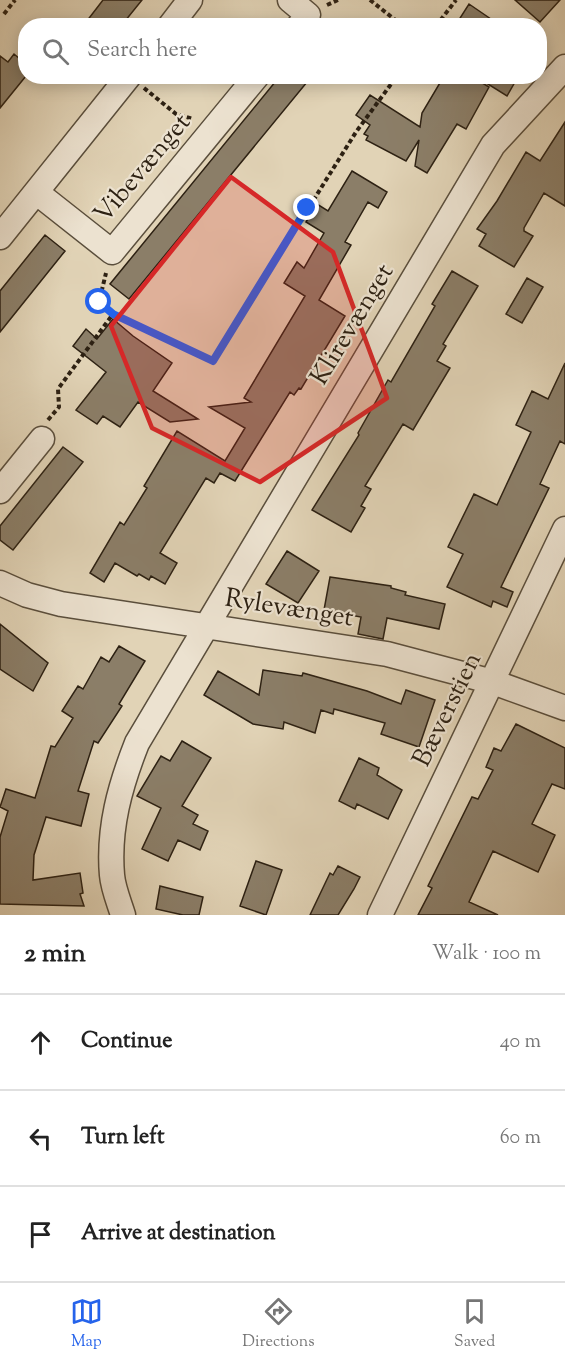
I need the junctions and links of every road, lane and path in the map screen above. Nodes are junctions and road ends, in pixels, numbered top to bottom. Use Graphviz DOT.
graph roads {
  1 [pos="15,0"];
  2 [pos="190,0"];
  3 [pos="290,0"];
  4 [pos="370,0"];
  5 [pos="456,0"];
  6 [pos="4,14"];
  7 [pos="176,18"];
  8 [pos="306,18"];
  9 [pos="393,18"];
  10 [pos="442,18"];
  11 [pos="565,67"];
  12 [pos="130,84"];
  13 [pos="139,84"];
  14 [pos="250,84"];
  15 [pos="391,84"];
  16 [pos="217,125"];
  17 [pos="36,192"];
  18 [pos="0,237"];
  19 [pos="112,252"];
  20 [pos="113,314"];
  21 [pos="42,439"];
  22 [pos="0,491"];
  23 [pos="565,529"];
  24 [pos="0,582"];
  25 [pos="209,625"];
  26 [pos="494,682"];
  27 [pos="565,708"];
  28 [pos="123,915"];
  29 [pos="380,915"];
  1 -- 6 [label="path"];
  2 -- 7 [label="street"];
  3 -- 8 [label="street"];
  4 -- 9 [label="path"];
  5 -- 10 [label="path"];
  11 -- 25 [label="street, Klirevænget"];
  12 -- 17 [label="street"];
  13 -- 16 [label="path"];
  14 -- 16 [label="street, Vibevænget"];
  15 -- 20 [label="path"];
  16 -- 19 [label="street, Vibevænget"];
  17 -- 18 [label="street"];
  17 -- 19 [label="street, Vibevænget"];
  19 -- 20 [label="path"];
  20 -- 21 [label="path"];
  21 -- 22 [label="street"];
  23 -- 26 [label="street, Bæverstien"];
  24 -- 25 [label="street, Rylevænget"];
  25 -- 26 [label="street, Rylevænget"];
  25 -- 28 [label="street, Klirevænget"];
  26 -- 27 [label="street, Rylevænget"];
  26 -- 29 [label="street, Bæverstien"];
}
